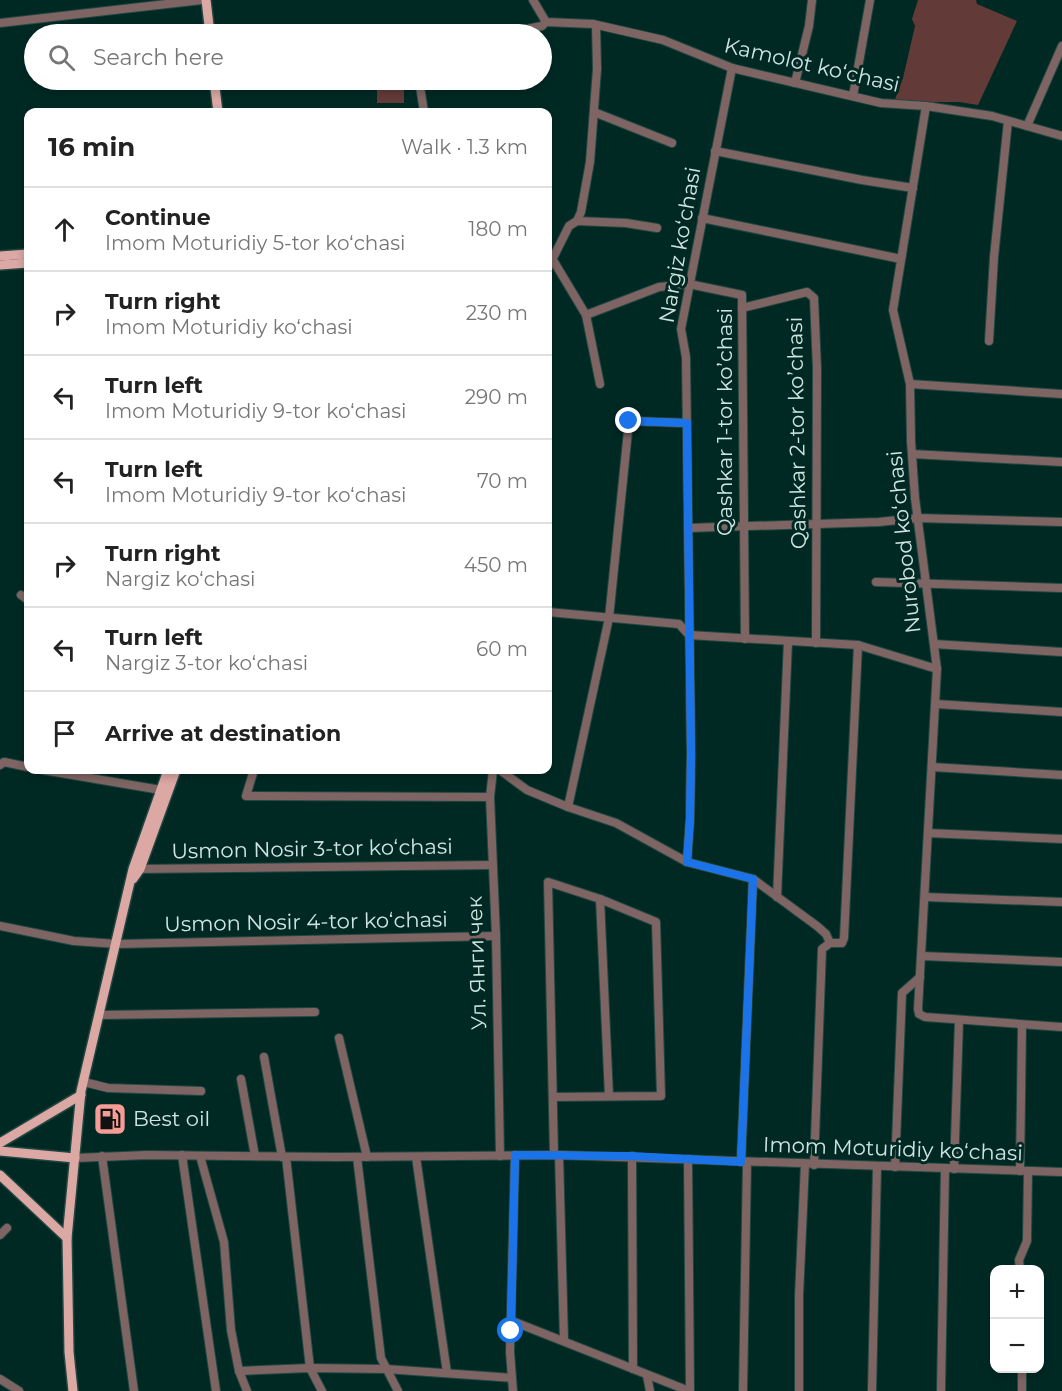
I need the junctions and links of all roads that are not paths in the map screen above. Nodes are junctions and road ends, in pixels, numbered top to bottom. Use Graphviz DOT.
graph roads {
  1 [pos="204,0"];
  2 [pos="533,0"];
  3 [pos="812,0"];
  4 [pos="870,0"];
  5 [pos="0,22"];
  6 [pos="546,22"];
  7 [pos="208,24"];
  8 [pos="596,25"];
  9 [pos="1062,46"];
  10 [pos="732,68"];
  11 [pos="795,83"];
  12 [pos="215,90"];
  13 [pos="421,90"];
  14 [pos="853,96"];
  15 [pos="926,106"];
  16 [pos="218,108"];
  17 [pos="423,108"];
  18 [pos="594,112"];
  19 [pos="1008,121"];
  20 [pos="1027,126"];
  21 [pos="1062,136"];
  22 [pos="672,143"];
  23 [pos="715,151"];
  24 [pos="913,188"];
  25 [pos="702,218"];
  26 [pos="577,221"];
  27 [pos="657,228"];
  28 [pos="24,254"];
  29 [pos="0,255"];
  30 [pos="901,259"];
  31 [pos="553,260"];
  32 [pos="24,263"];
  33 [pos="0,265"];
  34 [pos="689,284"];
  35 [pos="742,308"];
  36 [pos="586,315"];
  37 [pos="989,341"];
  38 [pos="600,384"];
  39 [pos="910,384"];
  40 [pos="1062,394"];
  41 [pos="687,423"];
  42 [pos="912,454"];
  43 [pos="1062,462"];
  44 [pos="917,518"];
  45 [pos="1062,522"];
  46 [pos="816,524"];
  47 [pos="744,527"];
  48 [pos="688,528"];
  49 [pos="876,582"];
  50 [pos="926,583"];
  51 [pos="1062,588"];
  52 [pos="552,612"];
  53 [pos="609,618"];
  54 [pos="689,635"];
  55 [pos="745,639"];
  56 [pos="788,641"];
  57 [pos="816,643"];
  58 [pos="934,644"];
  59 [pos="858,645"];
  60 [pos="1062,652"];
  61 [pos="938,669"];
  62 [pos="936,704"];
  63 [pos="1062,712"];
  64 [pos="0,765"];
  65 [pos="24,766"];
  66 [pos="932,767"];
  67 [pos="67,774"];
  68 [pos="167,774"];
  69 [pos="174,774"];
  70 [pos="253,774"];
  71 [pos="493,774"];
  72 [pos="505,774"];
  73 [pos="1062,775"];
  74 [pos="161,790"];
  75 [pos="489,797"];
  76 [pos="568,807"];
  77 [pos="928,833"];
  78 [pos="1062,839"];
  79 [pos="687,862"];
  80 [pos="492,865"];
  81 [pos="136,869"];
  82 [pos="753,879"];
  83 [pos="777,897"];
  84 [pos="925,897"];
  85 [pos="600,899"];
  86 [pos="1062,902"];
  87 [pos="0,926"];
  88 [pos="496,936"];
  89 [pos="117,944"];
  90 [pos="830,944"];
  91 [pos="922,956"];
  92 [pos="1062,963"];
  93 [pos="921,977"];
  94 [pos="315,1012"];
  95 [pos="100,1015"];
  96 [pos="959,1021"];
  97 [pos="1022,1025"];
  98 [pos="1062,1027"];
  99 [pos="339,1038"];
  100 [pos="264,1057"];
  101 [pos="241,1079"];
  102 [pos="84,1082"];
  103 [pos="201,1091"];
  104 [pos="81,1095"];
  105 [pos="609,1096"];
  106 [pos="553,1097"];
  107 [pos="0,1143"];
  108 [pos="0,1151"];
  109 [pos="182,1155"];
  110 [pos="515,1155"];
  111 [pos="557,1155"];
  112 [pos="102,1156"];
  113 [pos="200,1156"];
  114 [pos="255,1156"];
  115 [pos="500,1156"];
  116 [pos="632,1156"];
  117 [pos="284,1157"];
  118 [pos="357,1157"];
  119 [pos="367,1157"];
  120 [pos="416,1157"];
  121 [pos="75,1158"];
  122 [pos="688,1159"];
  123 [pos="744,1162"];
  124 [pos="810,1165"];
  125 [pos="877,1167"];
  126 [pos="895,1167"];
  127 [pos="945,1169"];
  128 [pos="954,1169"];
  129 [pos="1024,1171"];
  130 [pos="1062,1172"];
  131 [pos="0,1175"];
  132 [pos="7,1228"];
  133 [pos="0,1235"];
  134 [pos="67,1238"];
  135 [pos="1020,1265"];
  136 [pos="512,1321"];
  137 [pos="564,1340"];
  138 [pos="310,1368"];
  139 [pos="386,1369"];
  140 [pos="633,1369"];
  141 [pos="239,1371"];
  142 [pos="447,1372"];
  143 [pos="1022,1373"];
  144 [pos="647,1376"];
  145 [pos="512,1378"];
  146 [pos="0,1379"];
  147 [pos="18,1391"];
  148 [pos="73,1391"];
  149 [pos="134,1391"];
  150 [pos="216,1391"];
  151 [pos="247,1391"];
  152 [pos="322,1391"];
  153 [pos="398,1391"];
  154 [pos="513,1391"];
  155 [pos="650,1391"];
  156 [pos="690,1391"];
  157 [pos="743,1391"];
  158 [pos="799,1391"];
  159 [pos="872,1391"];
  160 [pos="941,1391"];
  161 [pos="1022,1391"];
  1 -- 5 [label="street"];
  1 -- 7 [label="main road"];
  2 -- 6 [label="street"];
  3 -- 11 [label="street"];
  4 -- 14 [label="street"];
  6 -- 8 [label="street, Kamolot koʻchasi"];
  8 -- 10 [label="street, Kamolot koʻchasi"];
  8 -- 18 [label="street"];
  9 -- 20 [label="street"];
  10 -- 11 [label="street, Kamolot koʻchasi"];
  10 -- 23 [label="street, Nargiz koʻchasi"];
  11 -- 14 [label="street, Kamolot koʻchasi"];
  12 -- 16 [label="main road"];
  13 -- 17 [label="street"];
  14 -- 15 [label="street, Kamolot koʻchasi"];
  15 -- 19 [label="street, Kamolot koʻchasi"];
  15 -- 24 [label="street, Nurobod koʻchasi"];
  18 -- 22 [label="street"];
  18 -- 26 [label="street"];
  19 -- 20 [label="street, Kamolot koʻchasi"];
  19 -- 37 [label="street"];
  20 -- 21 [label="street, Kamolot koʻchasi"];
  23 -- 24 [label="street"];
  23 -- 25 [label="street, Nargiz koʻchasi"];
  24 -- 30 [label="street, Nurobod koʻchasi"];
  25 -- 30 [label="street"];
  25 -- 34 [label="street, Nargiz koʻchasi"];
  26 -- 27 [label="street"];
  26 -- 31 [label="street"];
  28 -- 29 [label="main road"];
  30 -- 39 [label="street, Nurobod koʻchasi"];
  31 -- 36 [label="street"];
  32 -- 33 [label="main road"];
  34 -- 35 [label="street, Qashkar 1-tor koʼchasi"];
  34 -- 36 [label="street, Qashkar 1-tor koʼchasi"];
  34 -- 41 [label="street, Nargiz koʻchasi"];
  35 -- 46 [label="street, Qashkar 2-tor koʼchasi"];
  35 -- 47 [label="street, Qashkar 1-tor koʼchasi"];
  36 -- 38 [label="street"];
  39 -- 40 [label="street"];
  39 -- 42 [label="street, Nurobod koʻchasi"];
  41 -- 48 [label="street, Nargiz koʻchasi"];
  41 -- 53 [label="street"];
  42 -- 43 [label="street"];
  42 -- 44 [label="street, Nurobod koʻchasi"];
  44 -- 45 [label="street"];
  44 -- 46 [label="street"];
  44 -- 50 [label="street, Nurobod koʻchasi"];
  46 -- 47 [label="street"];
  46 -- 57 [label="street, Qashkar 2-tor koʼchasi"];
  47 -- 48 [label="street"];
  47 -- 55 [label="street, Qashkar 1-tor koʼchasi"];
  48 -- 54 [label="street, Nargiz koʻchasi"];
  49 -- 50 [label="street"];
  50 -- 51 [label="street"];
  50 -- 58 [label="street, Nurobod koʻchasi"];
  52 -- 53 [label="street"];
  53 -- 54 [label="street"];
  53 -- 76 [label="street"];
  54 -- 55 [label="street"];
  54 -- 79 [label="street, Nargiz koʻchasi"];
  55 -- 56 [label="street"];
  56 -- 57 [label="street"];
  56 -- 83 [label="street"];
  57 -- 59 [label="street"];
  58 -- 60 [label="street"];
  58 -- 61 [label="street, Nurobod koʻchasi"];
  59 -- 61 [label="street"];
  59 -- 90 [label="street"];
  61 -- 62 [label="street, Nurobod koʻchasi"];
  62 -- 63 [label="street"];
  62 -- 66 [label="street, Nurobod koʻchasi"];
  64 -- 65 [label="street"];
  66 -- 73 [label="street"];
  66 -- 77 [label="street, Nurobod koʻchasi"];
  67 -- 74 [label="street"];
  68 -- 74 [label="main road"];
  69 -- 81 [label="main road"];
  70 -- 75 [label="street"];
  71 -- 75 [label="street, Ул. Янги чек"];
  72 -- 76 [label="street"];
  74 -- 81 [label="main road"];
  75 -- 80 [label="street, Ул. Янги чек"];
  76 -- 79 [label="street"];
  77 -- 78 [label="street"];
  77 -- 84 [label="street, Nurobod koʻchasi"];
  79 -- 82 [label="street"];
  80 -- 81 [label="street, Usmon Nosir 3-tor koʻchasi"];
  80 -- 88 [label="street, Ул. Янги чек"];
  81 -- 89 [label="main road"];
  82 -- 83 [label="street"];
  82 -- 123 [label="street"];
  83 -- 90 [label="street"];
  84 -- 86 [label="street"];
  84 -- 91 [label="street, Nurobod koʻchasi"];
  85 -- 105 [label="street"];
  85 -- 105 [label="street"];
  85 -- 106 [label="street"];
  87 -- 89 [label="street, Usmon Nosir 4-tor koʻchasi"];
  88 -- 89 [label="street, Usmon Nosir 4-tor koʻchasi"];
  88 -- 115 [label="street, Ул. Янги чек"];
  89 -- 95 [label="main road"];
  90 -- 124 [label="street"];
  91 -- 92 [label="street"];
  91 -- 93 [label="street, Nurobod koʻchasi"];
  93 -- 96 [label="street, Nurobod koʻchasi"];
  93 -- 126 [label="street"];
  94 -- 95 [label="street"];
  95 -- 102 [label="main road"];
  96 -- 97 [label="street"];
  96 -- 128 [label="street"];
  97 -- 98 [label="street"];
  97 -- 129 [label="street"];
  99 -- 119 [label="street"];
  100 -- 117 [label="street"];
  101 -- 114 [label="street"];
  102 -- 103 [label="street"];
  102 -- 104 [label="main road"];
  104 -- 107 [label="main road"];
  104 -- 121 [label="main road"];
  105 -- 106 [label="street"];
  106 -- 111 [label="street"];
  108 -- 121 [label="main road"];
  109 -- 112 [label="street, Imom Moturidiy koʻchasi"];
  109 -- 113 [label="street, Imom Moturidiy koʻchasi"];
  109 -- 150 [label="street"];
  110 -- 111 [label="street, Imom Moturidiy koʻchasi"];
  110 -- 115 [label="street, Imom Moturidiy koʻchasi"];
  110 -- 136 [label="street"];
  111 -- 116 [label="street, Imom Moturidiy koʻchasi"];
  111 -- 137 [label="street"];
  112 -- 121 [label="street, Imom Moturidiy koʻchasi"];
  112 -- 149 [label="street"];
  113 -- 114 [label="street, Imom Moturidiy koʻchasi"];
  113 -- 141 [label="street"];
  114 -- 117 [label="street, Imom Moturidiy koʻchasi"];
  115 -- 120 [label="street, Imom Moturidiy koʻchasi"];
  116 -- 122 [label="street, Imom Moturidiy koʻchasi"];
  116 -- 140 [label="street"];
  117 -- 118 [label="street, Imom Moturidiy koʻchasi"];
  117 -- 138 [label="street"];
  118 -- 119 [label="street, Imom Moturidiy koʻchasi"];
  118 -- 139 [label="street"];
  119 -- 120 [label="street, Imom Moturidiy koʻchasi"];
  120 -- 142 [label="street"];
  121 -- 134 [label="main road"];
  122 -- 123 [label="street, Imom Moturidiy koʻchasi"];
  122 -- 156 [label="street"];
  123 -- 124 [label="street, Imom Moturidiy koʻchasi"];
  123 -- 157 [label="street"];
  124 -- 125 [label="street, Imom Moturidiy koʻchasi"];
  124 -- 158 [label="street"];
  125 -- 126 [label="street, Imom Moturidiy koʻchasi"];
  125 -- 159 [label="street"];
  126 -- 127 [label="street, Imom Moturidiy koʻchasi"];
  127 -- 128 [label="street, Imom Moturidiy koʻchasi"];
  127 -- 160 [label="street"];
  128 -- 129 [label="street, Imom Moturidiy koʻchasi"];
  129 -- 130 [label="street, Imom Moturidiy koʻchasi"];
  129 -- 135 [label="street"];
  131 -- 134 [label="main road"];
  132 -- 133 [label="street"];
  134 -- 148 [label="main road"];
  136 -- 137 [label="street"];
  136 -- 145 [label="street"];
  137 -- 140 [label="street"];
  138 -- 139 [label="street"];
  138 -- 141 [label="street"];
  138 -- 152 [label="street"];
  139 -- 142 [label="street"];
  139 -- 153 [label="street"];
  140 -- 144 [label="street"];
  141 -- 151 [label="street"];
  142 -- 145 [label="street"];
  143 -- 161 [label="street"];
  144 -- 155 [label="street"];
  144 -- 156 [label="street"];
  145 -- 154 [label="street"];
  146 -- 147 [label="street"];
}
